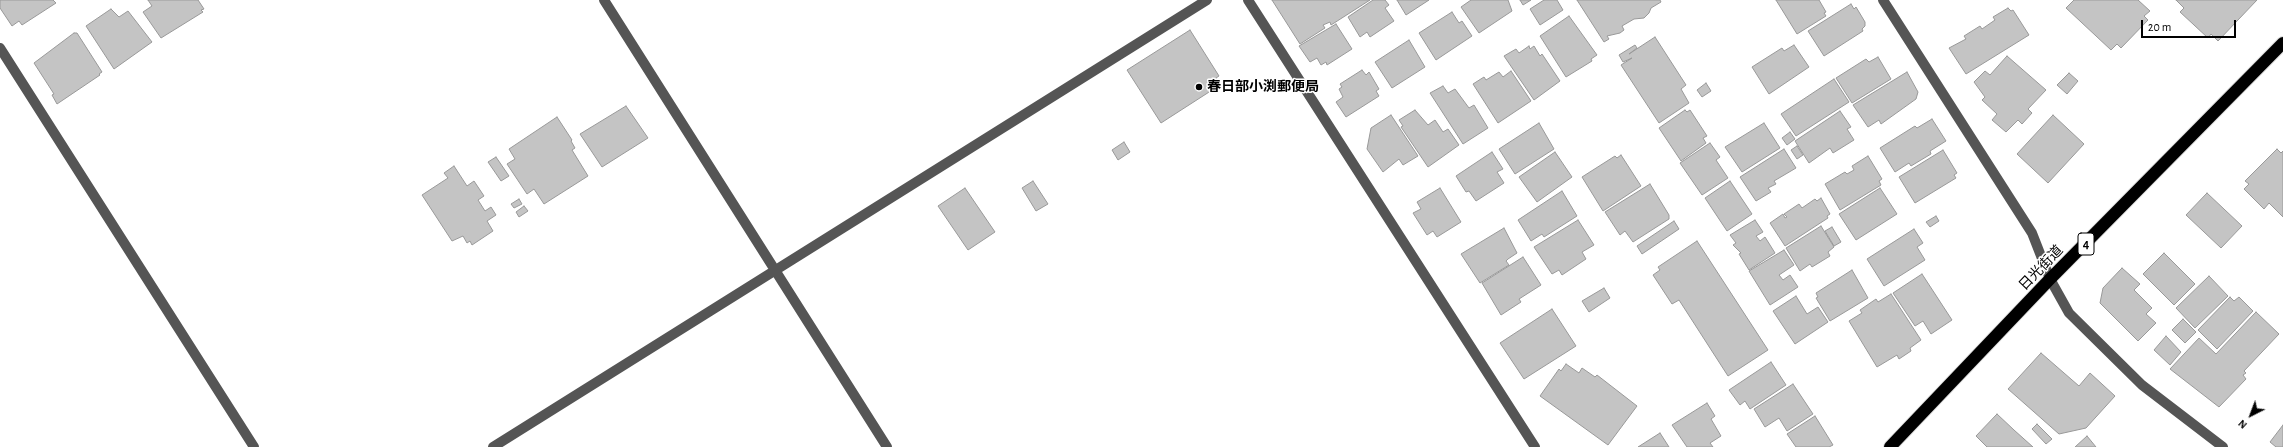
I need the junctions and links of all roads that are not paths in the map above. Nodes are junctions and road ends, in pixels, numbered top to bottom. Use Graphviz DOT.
graph roads {
  1 [pos="604,0"];
  2 [pos="1207,0"];
  3 [pos="1248,0"];
  4 [pos="1882,0"];
  5 [pos="2283,44"];
  6 [pos="0,48"];
  7 [pos="775,271"];
  8 [pos="2050,279"];
  9 [pos="254,447"];
  10 [pos="493,447"];
  11 [pos="887,447"];
  12 [pos="1535,447"];
  13 [pos="1890,447"];
  14 [pos="2223,447"];
  1 -- 7 [label="street"];
  2 -- 7 [label="street"];
  3 -- 12 [label="street"];
  4 -- 8 [label="street"];
  5 -- 8 [label="highway, 日光街道 / 4"];
  6 -- 9 [label="street"];
  7 -- 10 [label="street"];
  7 -- 11 [label="street"];
  8 -- 13 [label="highway, 日光街道 / 4"];
  8 -- 14 [label="street"];
}
